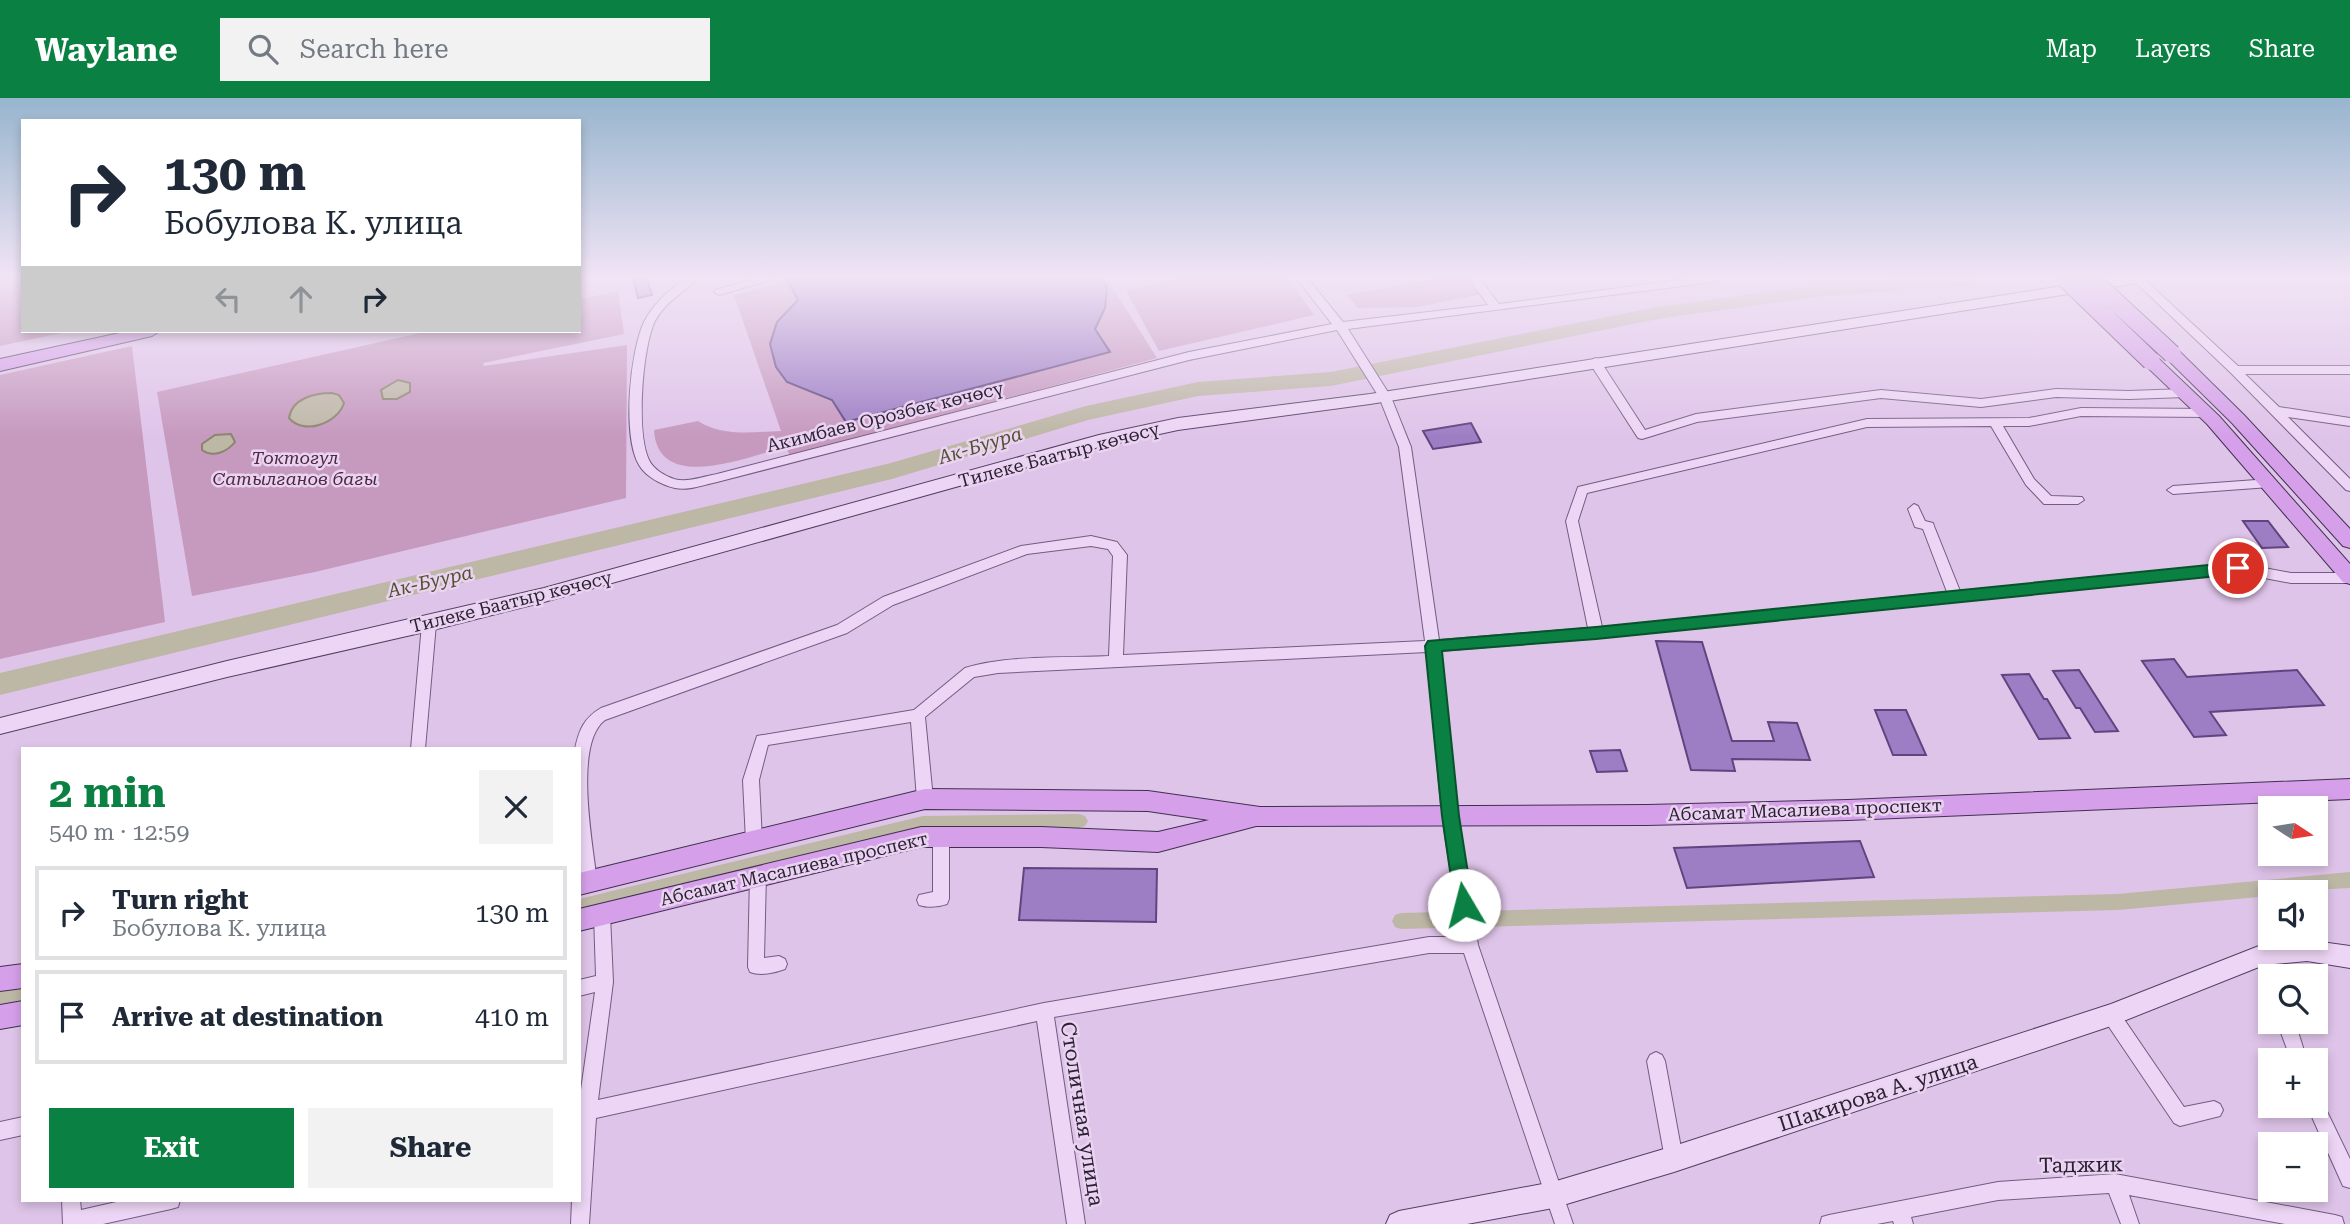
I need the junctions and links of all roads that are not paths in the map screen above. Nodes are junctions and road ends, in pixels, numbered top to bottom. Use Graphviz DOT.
graph roads {
  1 [pos="646,332"];
  2 [pos="1313,332"];
  3 [pos="1345,332"];
  4 [pos="1794,332"];
  5 [pos="2120,332"];
  6 [pos="2148,332"];
  7 [pos="2194,332"];
  8 [pos="143,333"];
  9 [pos="1595,362"];
  10 [pos="0,365"];
  11 [pos="2235,370"];
  12 [pos="2350,370"];
  13 [pos="1380,390"];
  14 [pos="2185,393"];
  15 [pos="2277,411"];
  16 [pos="2206,413"];
  17 [pos="1995,422"];
  18 [pos="2350,422"];
  19 [pos="2270,483"];
  20 [pos="2350,487"];
  21 [pos="2173,490"];
  22 [pos="2078,500"];
  23 [pos="1914,509"];
  24 [pos="2350,541"];
  25 [pos="2350,577"];
  26 [pos="1956,597"];
  27 [pos="429,625"];
  28 [pos="1596,633"];
  29 [pos="1433,646"];
  30 [pos="1116,663"];
  31 [pos="918,715"];
  32 [pos="0,726"];
  33 [pos="418,747"];
  34 [pos="2350,789"];
  35 [pos="925,799"];
  36 [pos="1450,816"];
  37 [pos="1260,817"];
  38 [pos="941,836"];
  39 [pos="754,841"];
  40 [pos="758,875"];
  41 [pos="584,883"];
  42 [pos="925,900"];
  43 [pos="603,915"];
  44 [pos="581,920"];
  45 [pos="1469,939"];
  46 [pos="2350,957"];
  47 [pos="779,964"];
  48 [pos="2271,964"];
  49 [pos="2258,969"];
  50 [pos="21,976"];
  51 [pos="0,979"];
  52 [pos="605,982"];
  53 [pos="581,988"];
  54 [pos="1044,1011"];
  55 [pos="21,1013"];
  56 [pos="2110,1015"];
  57 [pos="0,1017"];
  58 [pos="1656,1062"];
  59 [pos="2214,1110"];
  60 [pos="584,1112"];
  61 [pos="2321,1118"];
  62 [pos="21,1126"];
  63 [pos="0,1131"];
  64 [pos="1674,1159"];
  65 [pos="2350,1179"];
  66 [pos="2115,1183"];
  67 [pos="1553,1195"];
  68 [pos="581,1196"];
  69 [pos="71,1202"];
  70 [pos="162,1202"];
  71 [pos="581,1202"];
  72 [pos="1901,1216"];
  73 [pos="73,1223"];
  74 [pos="580,1224"];
  75 [pos="1076,1224"];
  76 [pos="1399,1224"];
  77 [pos="1564,1224"];
  78 [pos="1829,1224"];
  79 [pos="2130,1224"];
  80 [pos="2335,1224"];
  1 -- 2 [label="street, Акимбаев Орозбек көчөсү"];
  3 -- 13 [label="street"];
  4 -- 9 [label="street, Тилеке Баатыр көчөсү"];
  5 -- 14 [label="main road, bridge"];
  6 -- 24 [label="main road, bridge"];
  7 -- 11 [label="street"];
  8 -- 10 [label="main road"];
  9 -- 13 [label="street, Тилеке Баатыр көчөсү"];
  9 -- 14 [label="street"];
  11 -- 12 [label="street"];
  11 -- 15 [label="street"];
  13 -- 27 [label="street, Тилеке Баатыр көчөсү"];
  13 -- 29 [label="street"];
  14 -- 16 [label="main road"];
  15 -- 18 [label="street"];
  15 -- 20 [label="street"];
  16 -- 17 [label="street"];
  16 -- 19 [label="main road"];
  17 -- 22 [label="street"];
  17 -- 28 [label="street"];
  19 -- 21 [label="street"];
  19 -- 25 [label="main road"];
  23 -- 26 [label="street"];
  25 -- 26 [label="street"];
  26 -- 28 [label="street"];
  27 -- 32 [label="street, Тилеке Баатыр көчөсү"];
  27 -- 33 [label="street"];
  28 -- 29 [label="street"];
  29 -- 30 [label="street"];
  29 -- 36 [label="street"];
  30 -- 31 [label="street"];
  30 -- 41 [label="street"];
  31 -- 35 [label="street"];
  31 -- 39 [label="street"];
  34 -- 36 [label="main road, Абсамат Масалиева проспект"];
  35 -- 37 [label="main road, Абсамат Масалиева проспект"];
  35 -- 39 [label="main road, Абсамат Масалиева проспект"];
  36 -- 37 [label="main road, Абсамат Масалиева проспект"];
  36 -- 45 [label="street"];
  37 -- 38 [label="main road, Абсамат Масалиева проспект"];
  38 -- 40 [label="main road, Абсамат Масалиева проспект"];
  38 -- 42 [label="street"];
  39 -- 41 [label="main road, Абсамат Масалиева проспект"];
  40 -- 43 [label="main road, Абсамат Масалиева проспект"];
  40 -- 47 [label="street"];
  43 -- 44 [label="main road, Абсамат Масалиева проспект"];
  43 -- 52 [label="street"];
  45 -- 54 [label="street"];
  45 -- 67 [label="street"];
  46 -- 48 [label="street, Шакирова А. улица"];
  49 -- 56 [label="street, Шакирова А. улица"];
  50 -- 51 [label="main road"];
  52 -- 53 [label="street"];
  52 -- 60 [label="street"];
  54 -- 60 [label="street"];
  54 -- 75 [label="street, Столичная улица"];
  55 -- 57 [label="main road"];
  56 -- 59 [label="street"];
  56 -- 64 [label="street, Шакирова А. улица"];
  58 -- 64 [label="street"];
  60 -- 68 [label="street"];
  61 -- 65 [label="street"];
  62 -- 63 [label="street"];
  64 -- 67 [label="street, Шакирова А. улица"];
  66 -- 72 [label="street, Таджик"];
  66 -- 79 [label="street"];
  66 -- 80 [label="street, Таджик"];
  67 -- 76 [label="street, Шакирова А. улица"];
  67 -- 77 [label="street"];
  69 -- 73 [label="street"];
  70 -- 73 [label="street"];
  71 -- 74 [label="street"];
  72 -- 78 [label="street, Таджик"];
}
